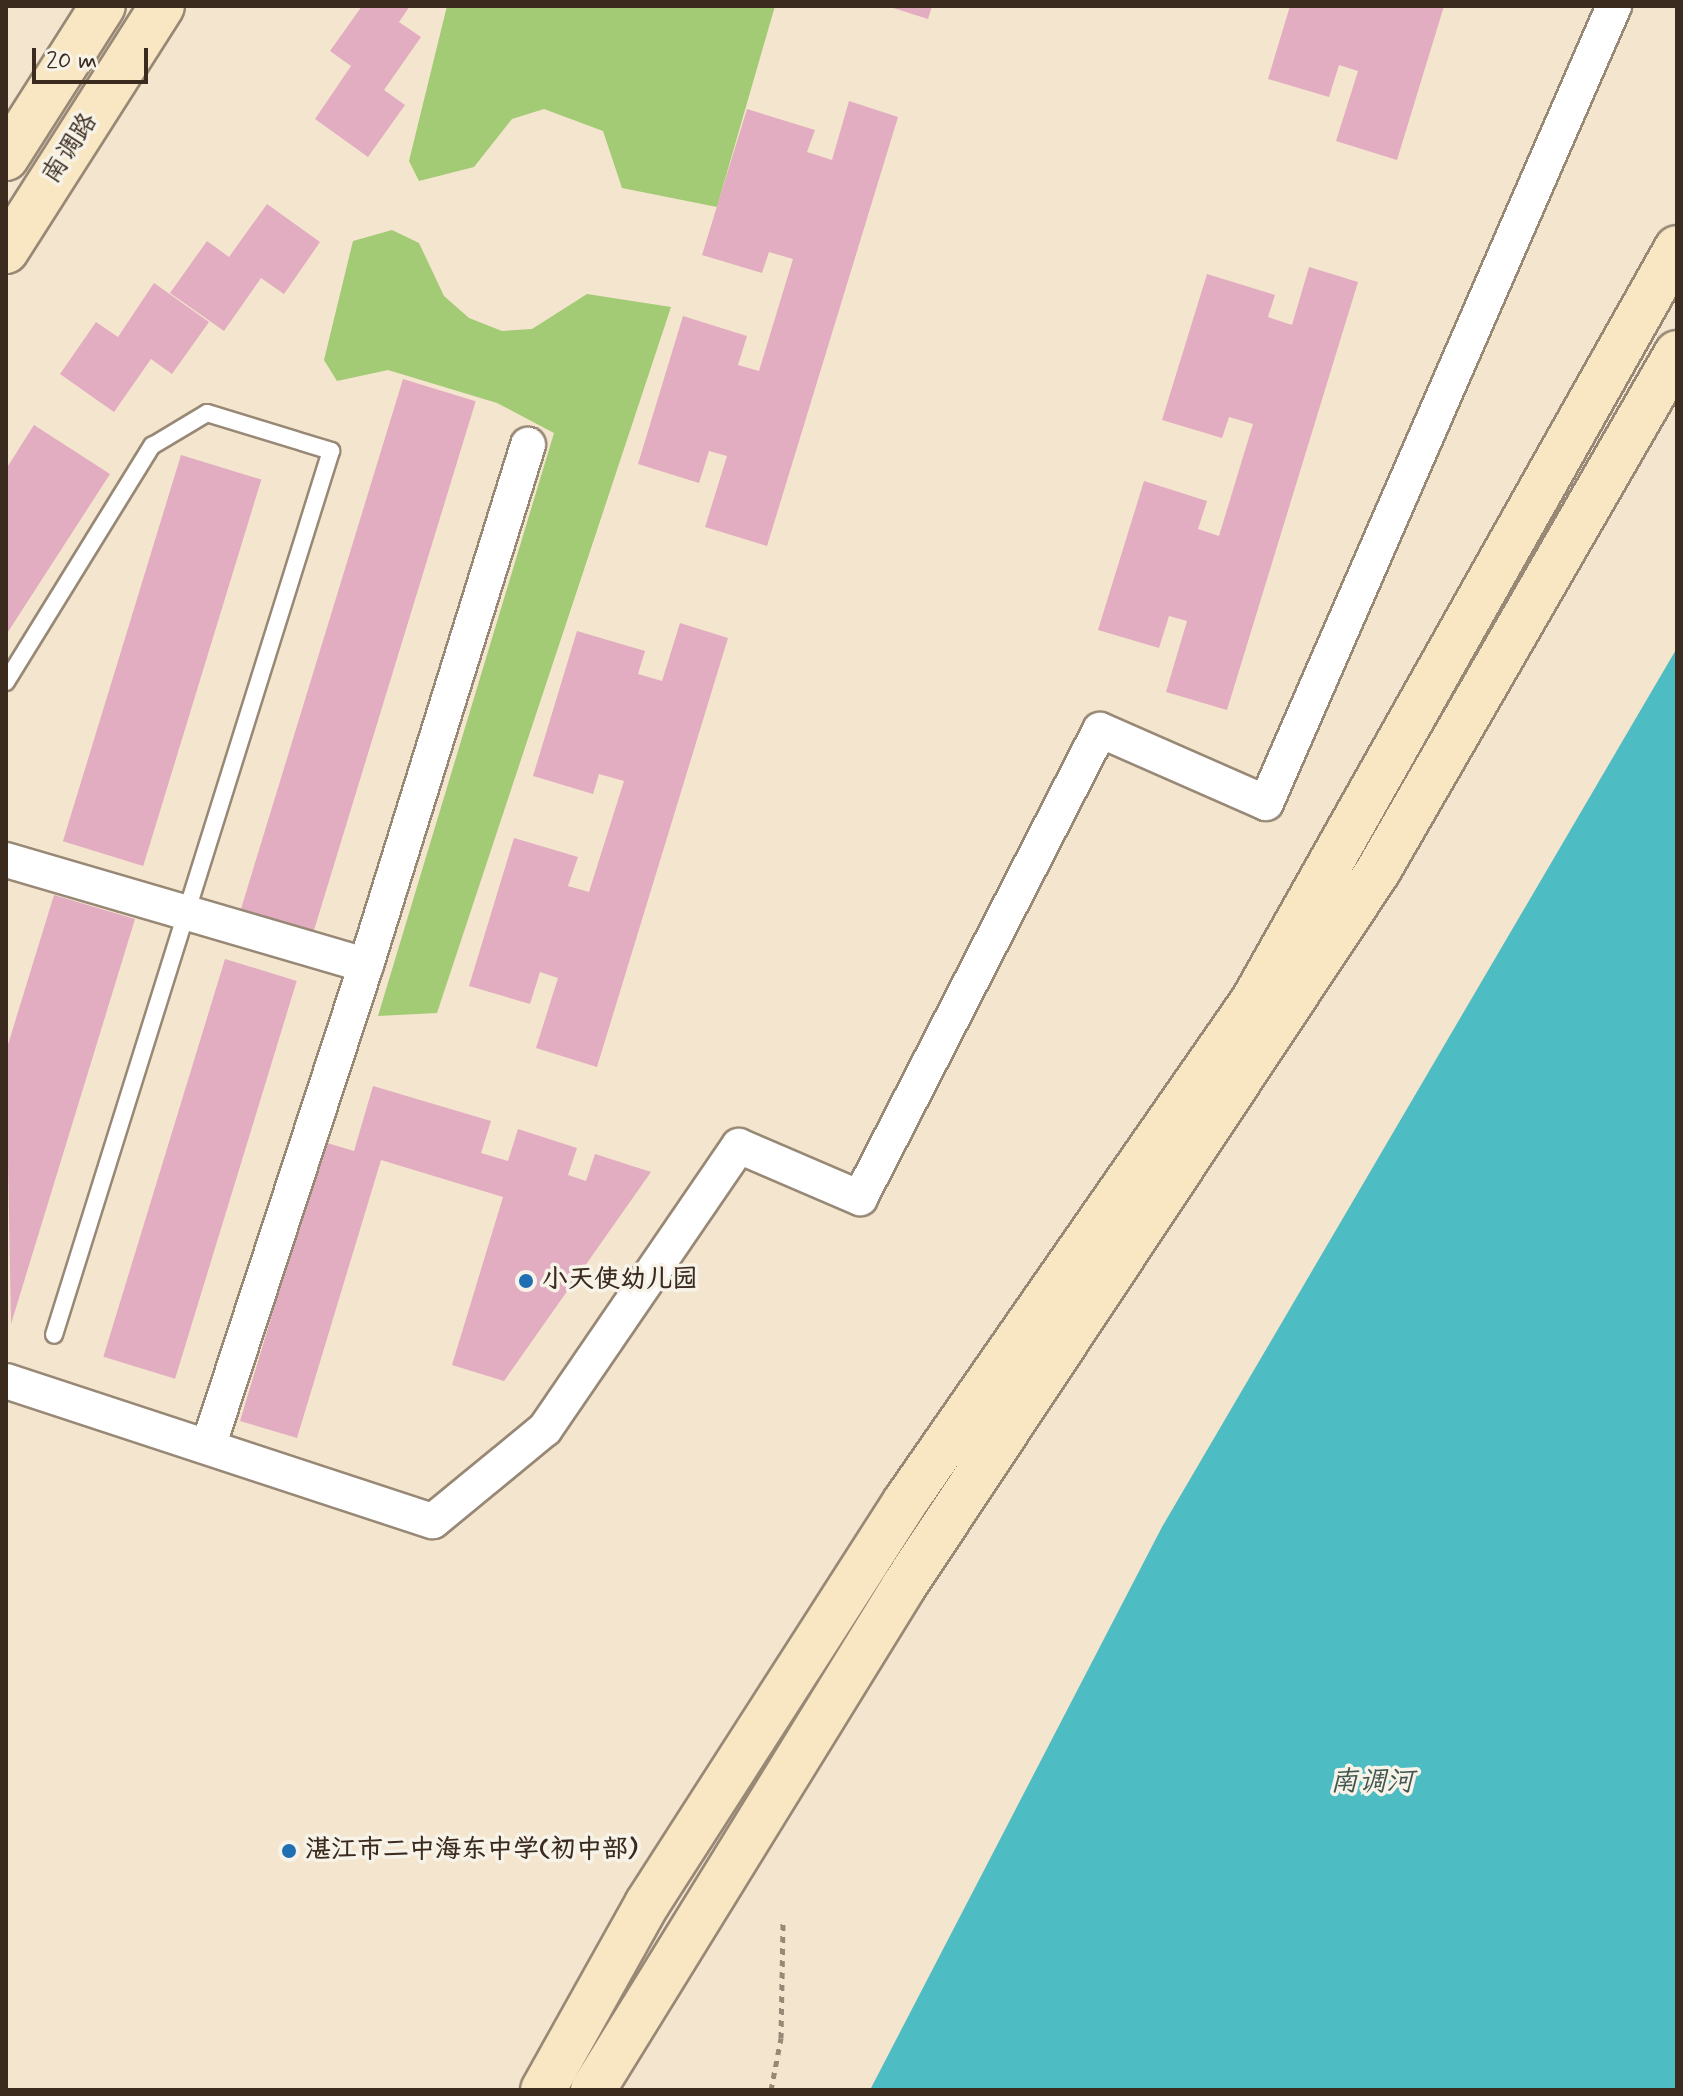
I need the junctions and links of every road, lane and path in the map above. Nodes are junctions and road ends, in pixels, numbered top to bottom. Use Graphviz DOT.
graph roads {
  1 [pos="103,6"];
  2 [pos="162,6"];
  3 [pos="1614,6"];
  4 [pos="6,158"];
  5 [pos="1677,248"];
  6 [pos="6,251"];
  7 [pos="1677,353"];
  8 [pos="528,445"];
  9 [pos="6,682"];
  10 [pos="6,860"];
  11 [pos="186,912"];
  12 [pos="366,965"];
  13 [pos="54,1335"];
  14 [pos="6,1381"];
  15 [pos="208,1447"];
  16 [pos="783,1922"];
  17 [pos="543,2090"];
  18 [pos="593,2090"];
  19 [pos="771,2090"];
  1 -- 4 [label="street, 南调路"];
  2 -- 6 [label="street, 南调路"];
  3 -- 15 [label="street"];
  5 -- 17 [label="street"];
  7 -- 18 [label="street"];
  8 -- 12 [label="street"];
  9 -- 11 [label="lane"];
  10 -- 11 [label="street"];
  11 -- 12 [label="street"];
  11 -- 13 [label="lane"];
  12 -- 15 [label="street"];
  14 -- 15 [label="street"];
  16 -- 19 [label="path"];
}
